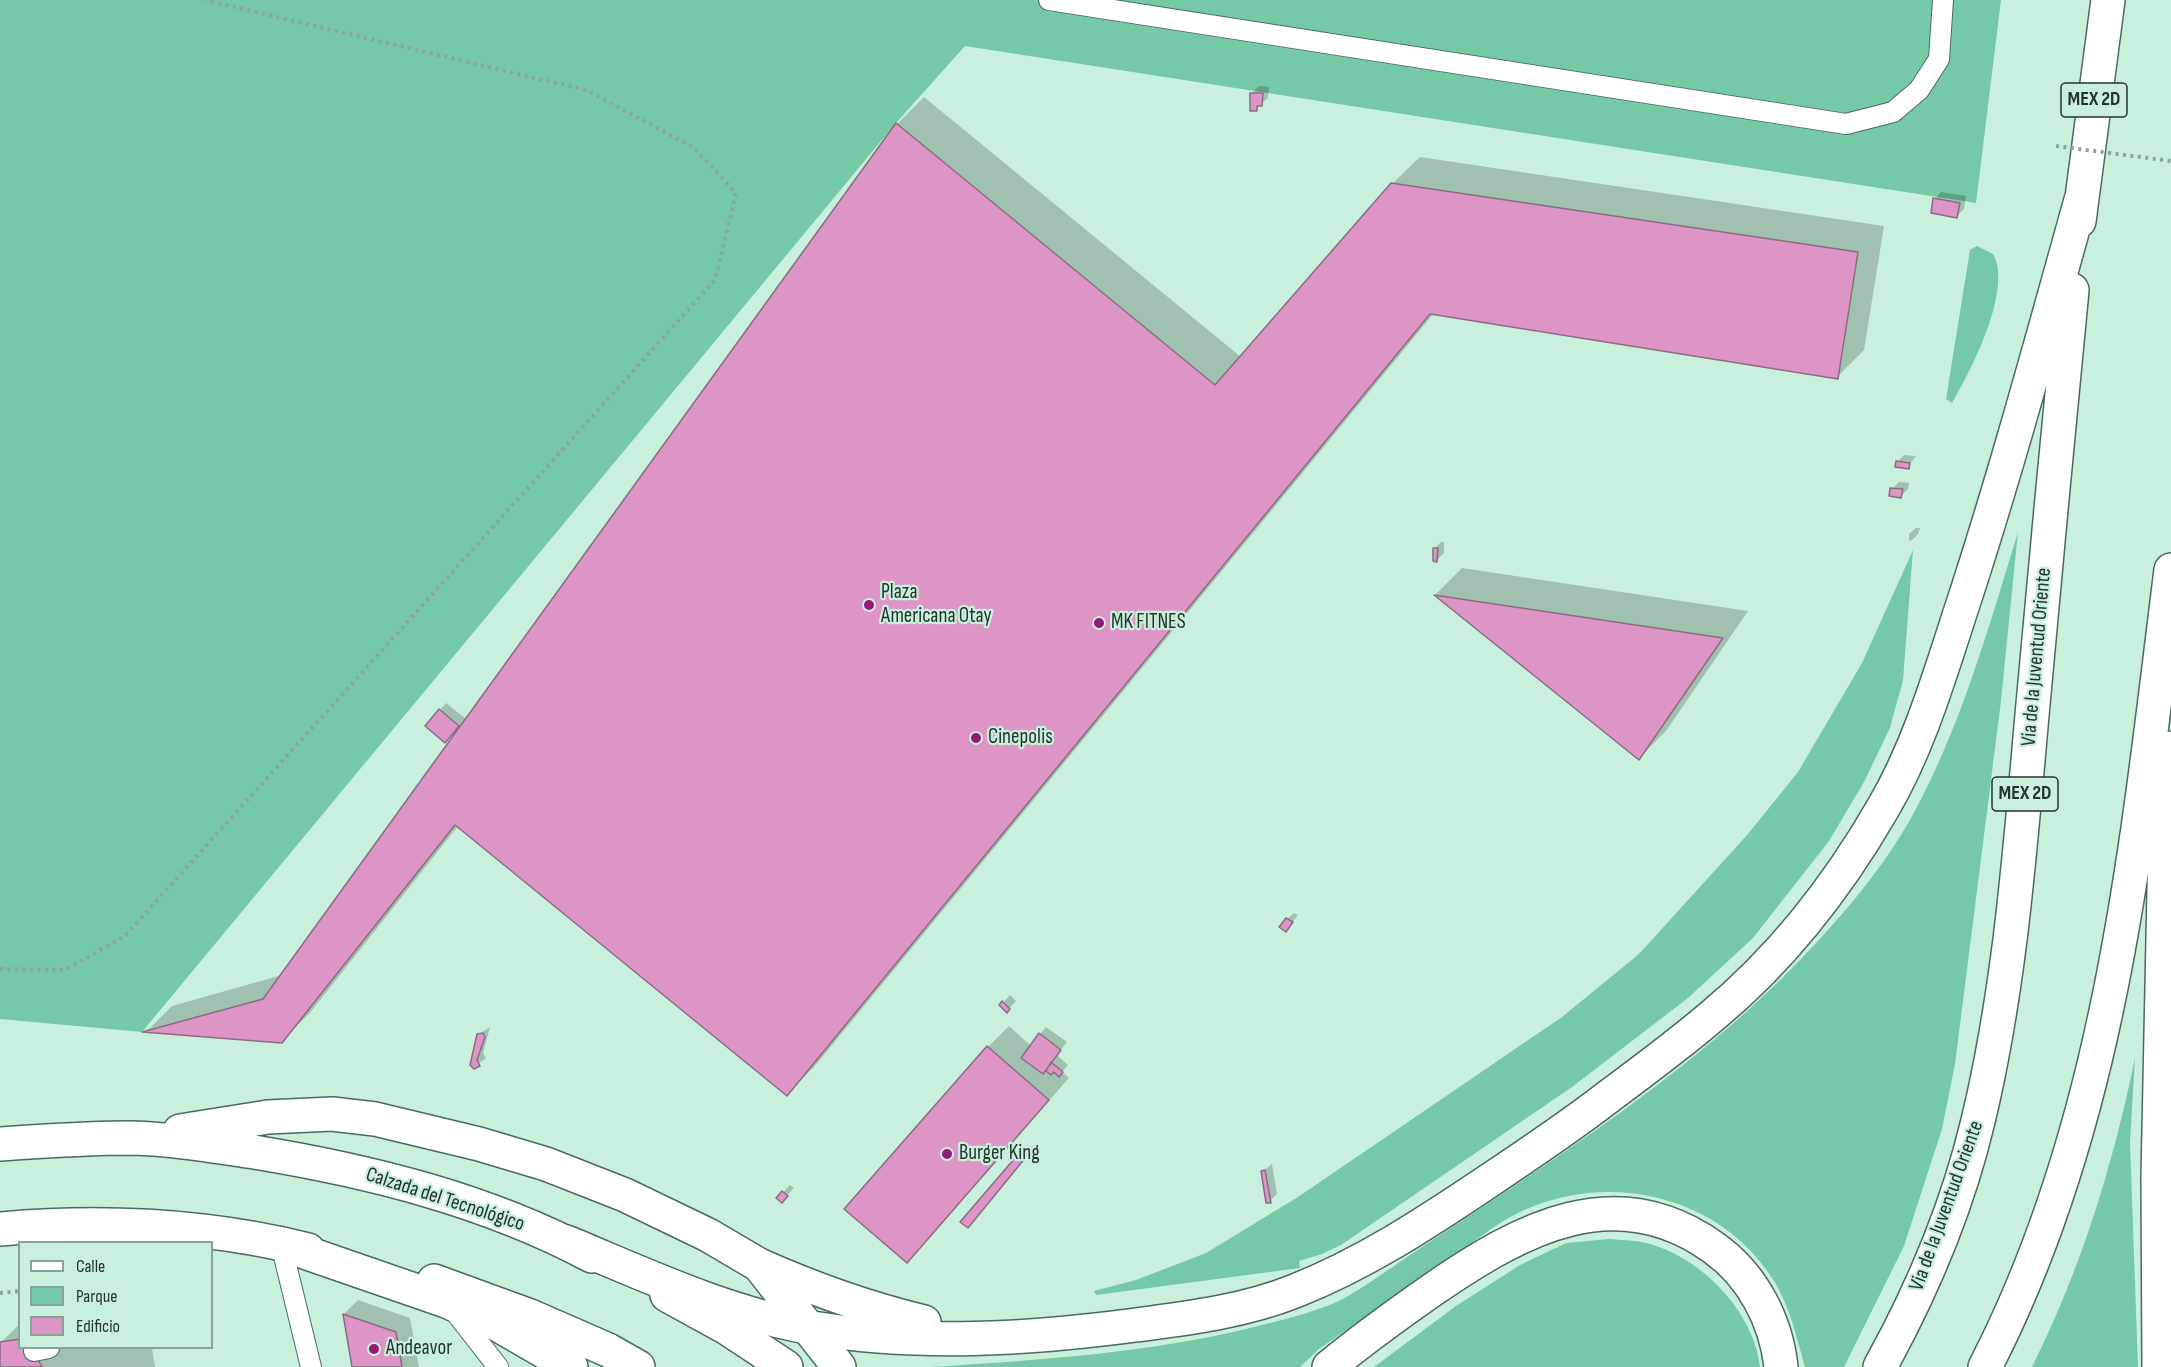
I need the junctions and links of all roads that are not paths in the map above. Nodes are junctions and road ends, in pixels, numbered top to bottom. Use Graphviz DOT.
graph roads {
  1 [pos="1049,0"];
  2 [pos="1943,0"];
  3 [pos="2108,0"];
  4 [pos="2081,200"];
  5 [pos="2171,570"];
  6 [pos="2171,618"];
  7 [pos="134,1138"];
  8 [pos="0,1144"];
  9 [pos="0,1228"];
  10 [pos="566,1242"];
  11 [pos="281,1244"];
  12 [pos="759,1265"];
  13 [pos="446,1301"];
  14 [pos="810,1328"];
  15 [pos="1078,1332"];
  16 [pos="311,1367"];
  17 [pos="498,1367"];
  18 [pos="571,1367"];
  19 [pos="638,1367"];
  20 [pos="786,1367"];
  21 [pos="839,1367"];
  22 [pos="1329,1367"];
  23 [pos="1781,1367"];
  24 [pos="1880,1367"];
  25 [pos="1985,1367"];
  26 [pos="2159,1367"];
  1 -- 2 [label="lane"];
  3 -- 4 [label="main road, Via de la Juventud Oriente / MEX 2D"];
  4 -- 15 [label="main road"];
  4 -- 24 [label="main road, Via de la Juventud Oriente / MEX 2D"];
  5 -- 25 [label="main road"];
  6 -- 26 [label="main road"];
  7 -- 8 [label="main road, Calzada del Tecnológico"];
  7 -- 10 [label="main road, Calzada del Tecnológico"];
  7 -- 12 [label="main road"];
  9 -- 11 [label="main road"];
  10 -- 14 [label="main road"];
  10 -- 20 [label="main road, Calzada del Tecnológico"];
  11 -- 13 [label="main road"];
  11 -- 16 [label="lane"];
  11 -- 19 [label="main road"];
  12 -- 14 [label="main road"];
  12 -- 15 [label="main road"];
  13 -- 17 [label="lane"];
  13 -- 18 [label="main road"];
  14 -- 15 [label="main road"];
  14 -- 21 [label="main road"];
  22 -- 23 [label="main road"];
}
